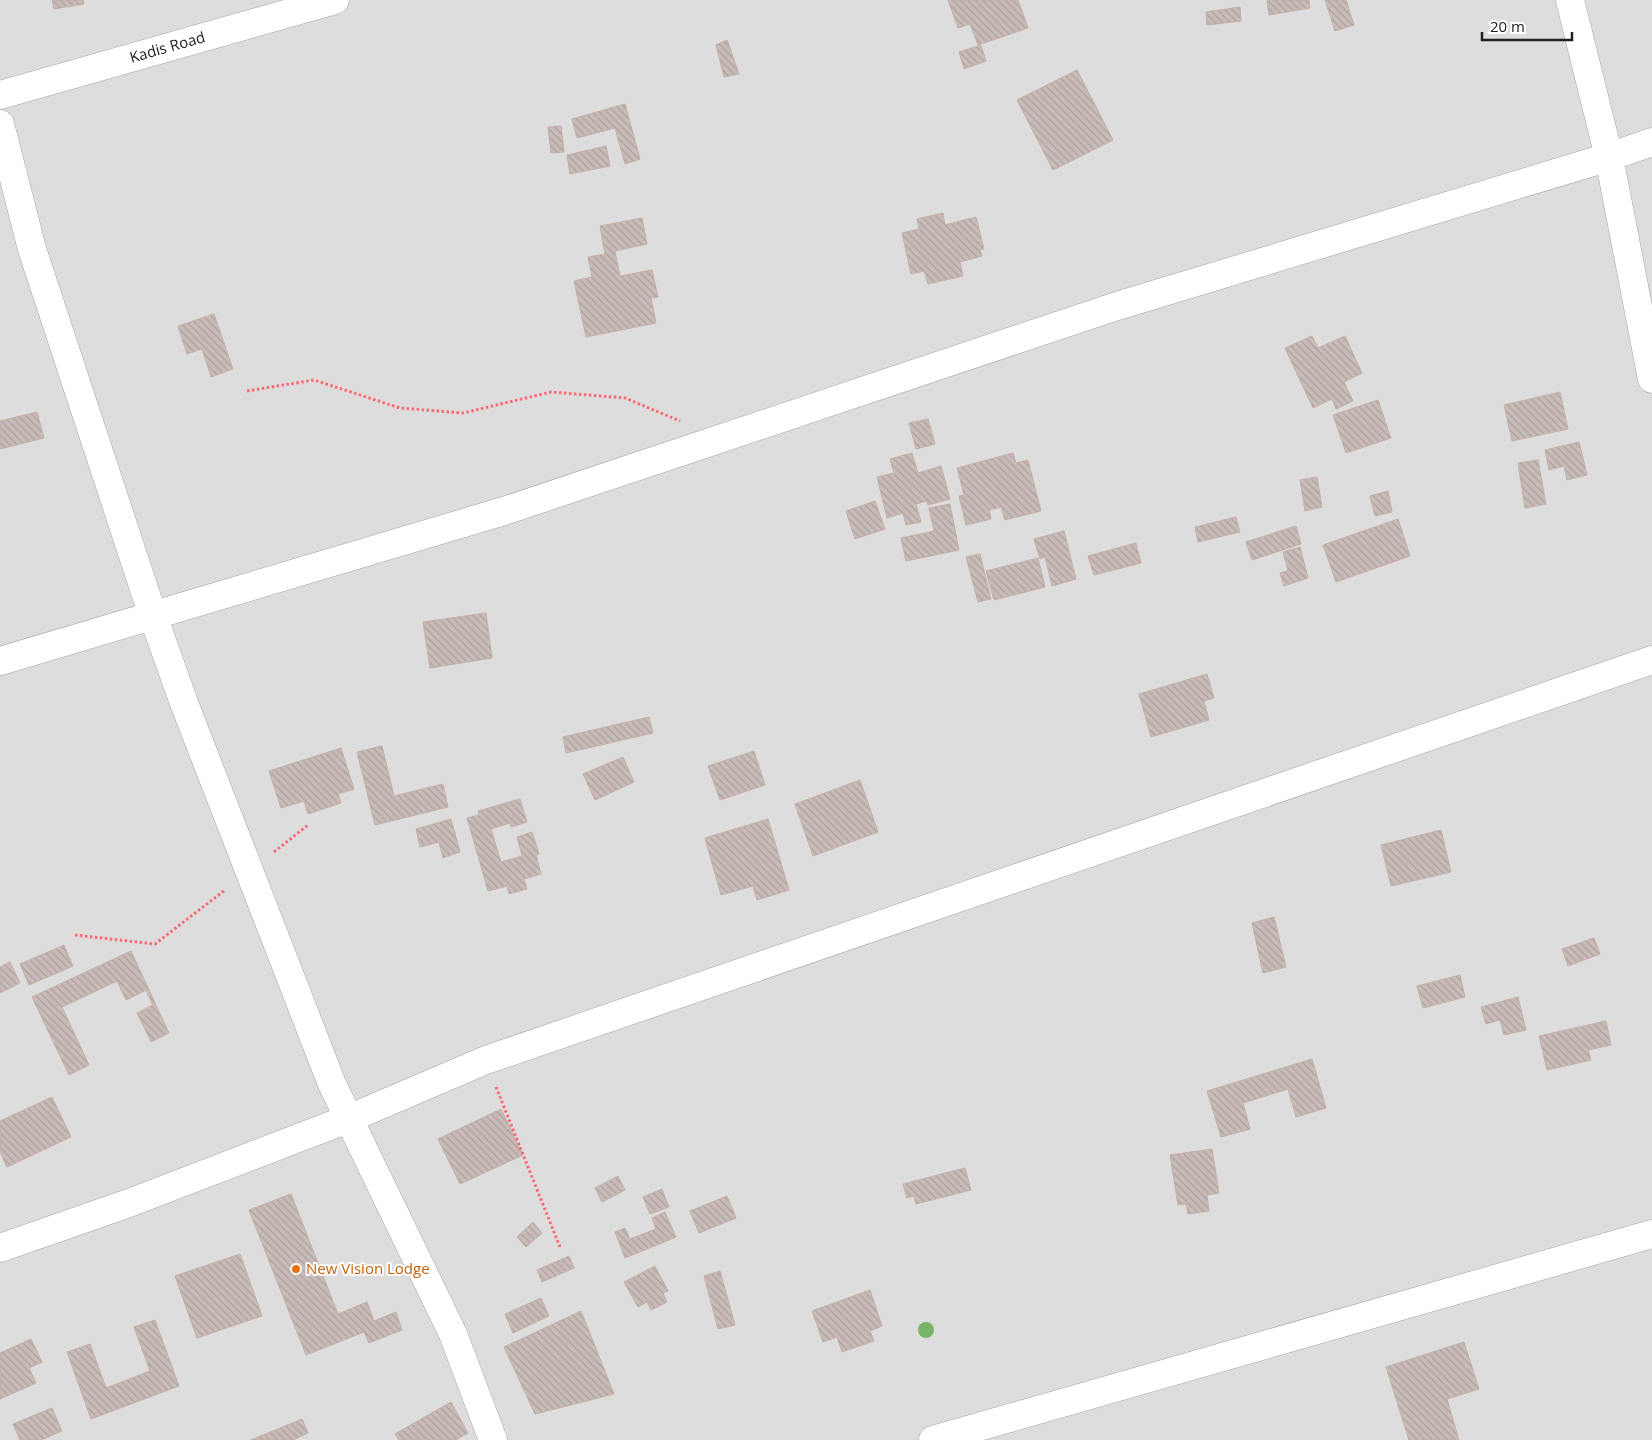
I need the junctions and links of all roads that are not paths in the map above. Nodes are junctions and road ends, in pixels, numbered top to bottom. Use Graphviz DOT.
graph roads {
  1 [pos="335,0"];
  2 [pos="1570,0"];
  3 [pos="0,96"];
  4 [pos="0,124"];
  5 [pos="1652,142"];
  6 [pos="1609,157"];
  7 [pos="1652,380"];
  8 [pos="153,616"];
  9 [pos="1652,660"];
  10 [pos="0,661"];
  11 [pos="348,1119"];
  12 [pos="1652,1234"];
  13 [pos="0,1248"];
  14 [pos="974,1434"];
  15 [pos="493,1440"];
  16 [pos="933,1440"];
  1 -- 3 [label="street, Kadis Road"];
  2 -- 6 [label="street"];
  4 -- 8 [label="street"];
  5 -- 6 [label="street"];
  6 -- 7 [label="street"];
  6 -- 8 [label="street"];
  8 -- 10 [label="street"];
  8 -- 11 [label="street"];
  9 -- 11 [label="street"];
  11 -- 13 [label="street"];
  11 -- 15 [label="street"];
  12 -- 14 [label="street"];
  14 -- 16 [label="street"];
}
